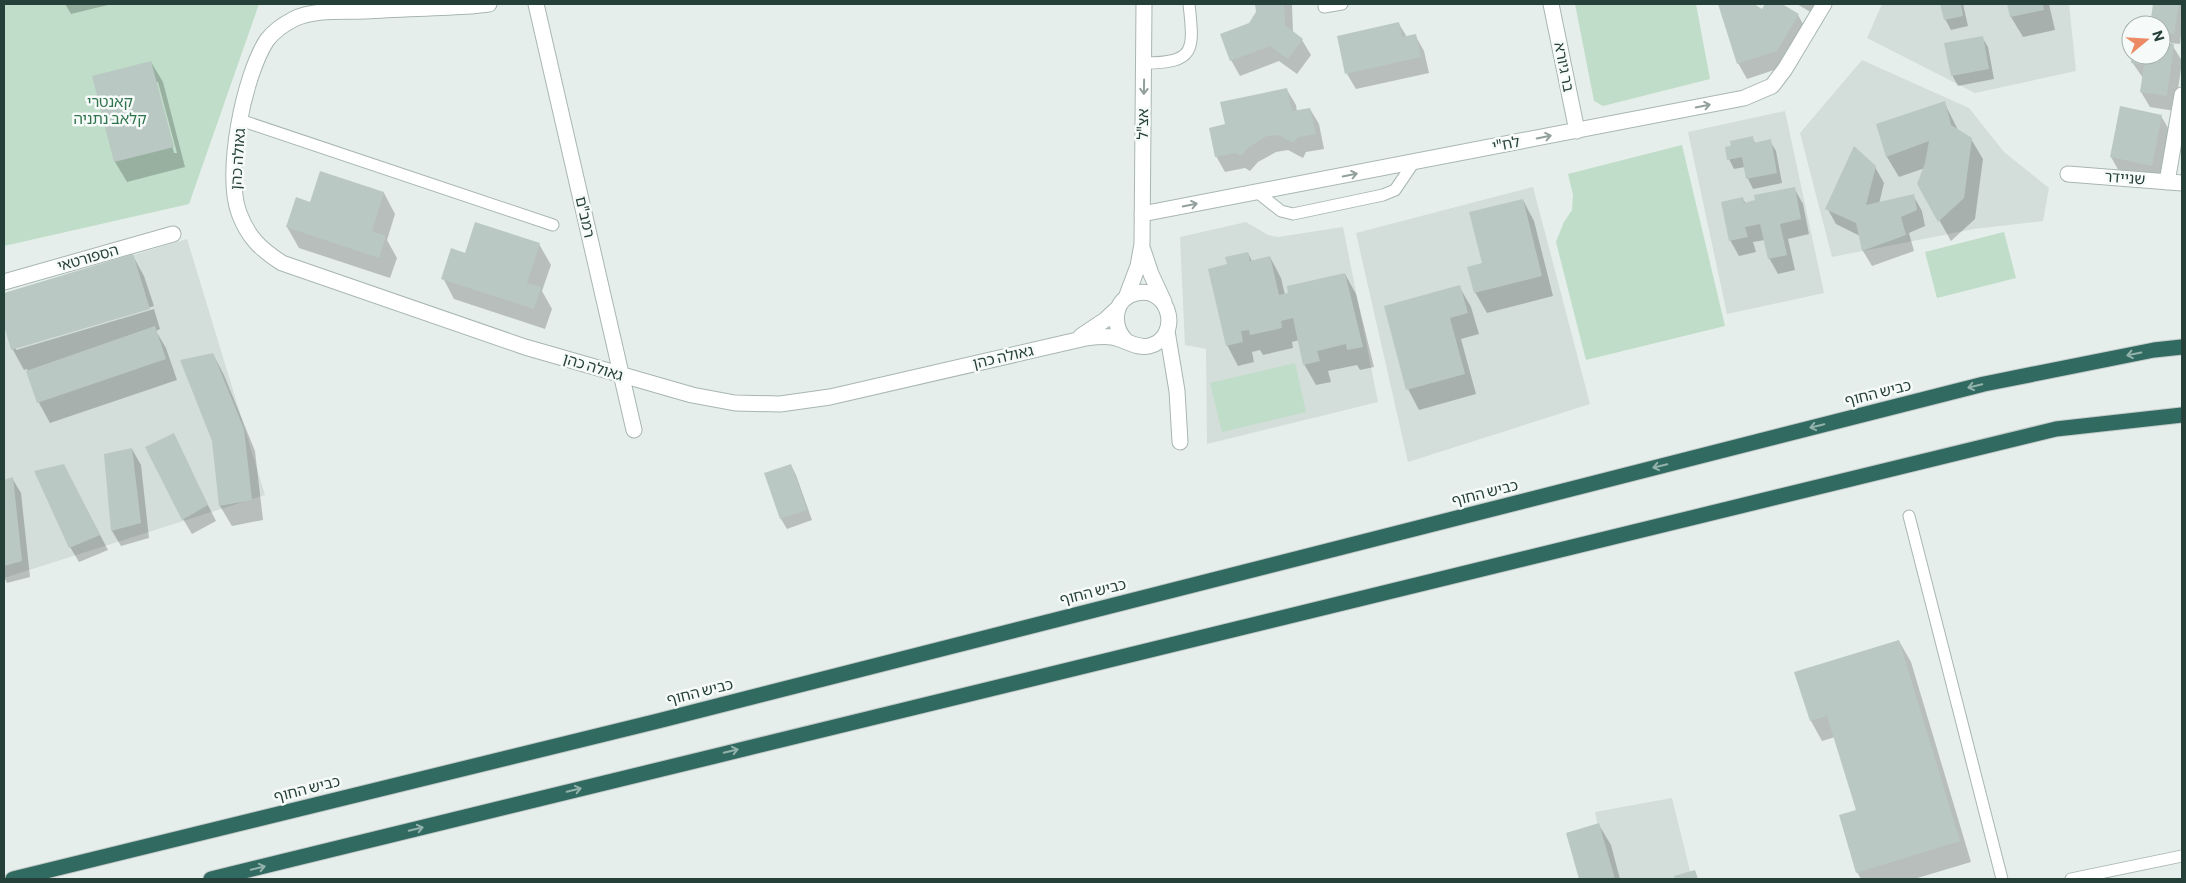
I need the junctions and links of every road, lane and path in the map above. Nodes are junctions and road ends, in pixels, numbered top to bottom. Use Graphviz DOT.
graph roads {
  1 [pos="489,4"];
  2 [pos="536,4"];
  3 [pos="1144,4"];
  4 [pos="1189,4"];
  5 [pos="1342,4"];
  6 [pos="1551,4"];
  7 [pos="1824,4"];
  8 [pos="1324,7"];
  9 [pos="1144,63"];
  10 [pos="2182,95"];
  11 [pos="240,120"];
  12 [pos="1577,131"];
  13 [pos="1414,162"];
  14 [pos="2068,174"];
  15 [pos="2175,182"];
  16 [pos="1257,192"];
  17 [pos="1142,214"];
  18 [pos="553,225"];
  19 [pos="173,234"];
  20 [pos="1142,244"];
  21 [pos="4,282"];
  22 [pos="1164,302"];
  23 [pos="1122,303"];
  24 [pos="1167,331"];
  25 [pos="1126,341"];
  26 [pos="1070,342"];
  27 [pos="2182,342"];
  28 [pos="1142,347"];
  29 [pos="2182,347"];
  30 [pos="2154,350"];
  31 [pos="1174,373"];
  32 [pos="622,376"];
  33 [pos="2182,415"];
  34 [pos="2182,424"];
  35 [pos="2056,429"];
  36 [pos="634,430"];
  37 [pos="1180,442"];
  38 [pos="1909,516"];
  39 [pos="2182,856"];
  40 [pos="13,879"];
  41 [pos="211,879"];
  42 [pos="2002,879"];
  43 [pos="2071,879"];
  1 -- 11 [label="street, גאולה כהן"];
  2 -- 32 [label="street, רמב\"ם"];
  3 -- 9 [label="street, אצ\"ל"];
  4 -- 9 [label="lane"];
  5 -- 8 [label="lane"];
  6 -- 12 [label="street, בר גיורא"];
  12 -- 7 [label="street, לח\"י, one-way"];
  9 -- 17 [label="street, אצ\"ל, one-way"];
  10 -- 15 [label="street"];
  11 -- 18 [label="lane"];
  11 -- 32 [label="street, גאולה כהן"];
  13 -- 12 [label="street, לח\"י, one-way"];
  16 -- 13 [label="street, לח\"י, one-way"];
  13 -- 16 [label="lane"];
  14 -- 15 [label="street, שניידר"];
  17 -- 16 [label="street, לח\"י, one-way"];
  17 -- 20 [label="street, אצ\"ל"];
  19 -- 21 [label="street, הספורטאי"];
  20 -- 22 [label="street, אצ\"ל"];
  20 -- 23 [label="street, אצ\"ל"];
  22 -- 23 [label="street"];
  22 -- 24 [label="street"];
  23 -- 25 [label="street"];
  23 -- 26 [label="street, גאולה כהן"];
  24 -- 28 [label="street"];
  24 -- 31 [label="street"];
  25 -- 26 [label="street, גאולה כהן"];
  25 -- 28 [label="street"];
  26 -- 32 [label="street, גאולה כהן"];
  27 -- 30 [label="lane"];
  28 -- 31 [label="street"];
  29 -- 30 [label="highway, כביש החוף"];
  30 -- 40 [label="highway, כביש החוף, one-way"];
  31 -- 37 [label="street"];
  32 -- 36 [label="street, רמב\"ם"];
  33 -- 35 [label="highway"];
  34 -- 35 [label="highway"];
  41 -- 35 [label="highway, one-way"];
  38 -- 42 [label="lane"];
  39 -- 43 [label="lane"];
}
